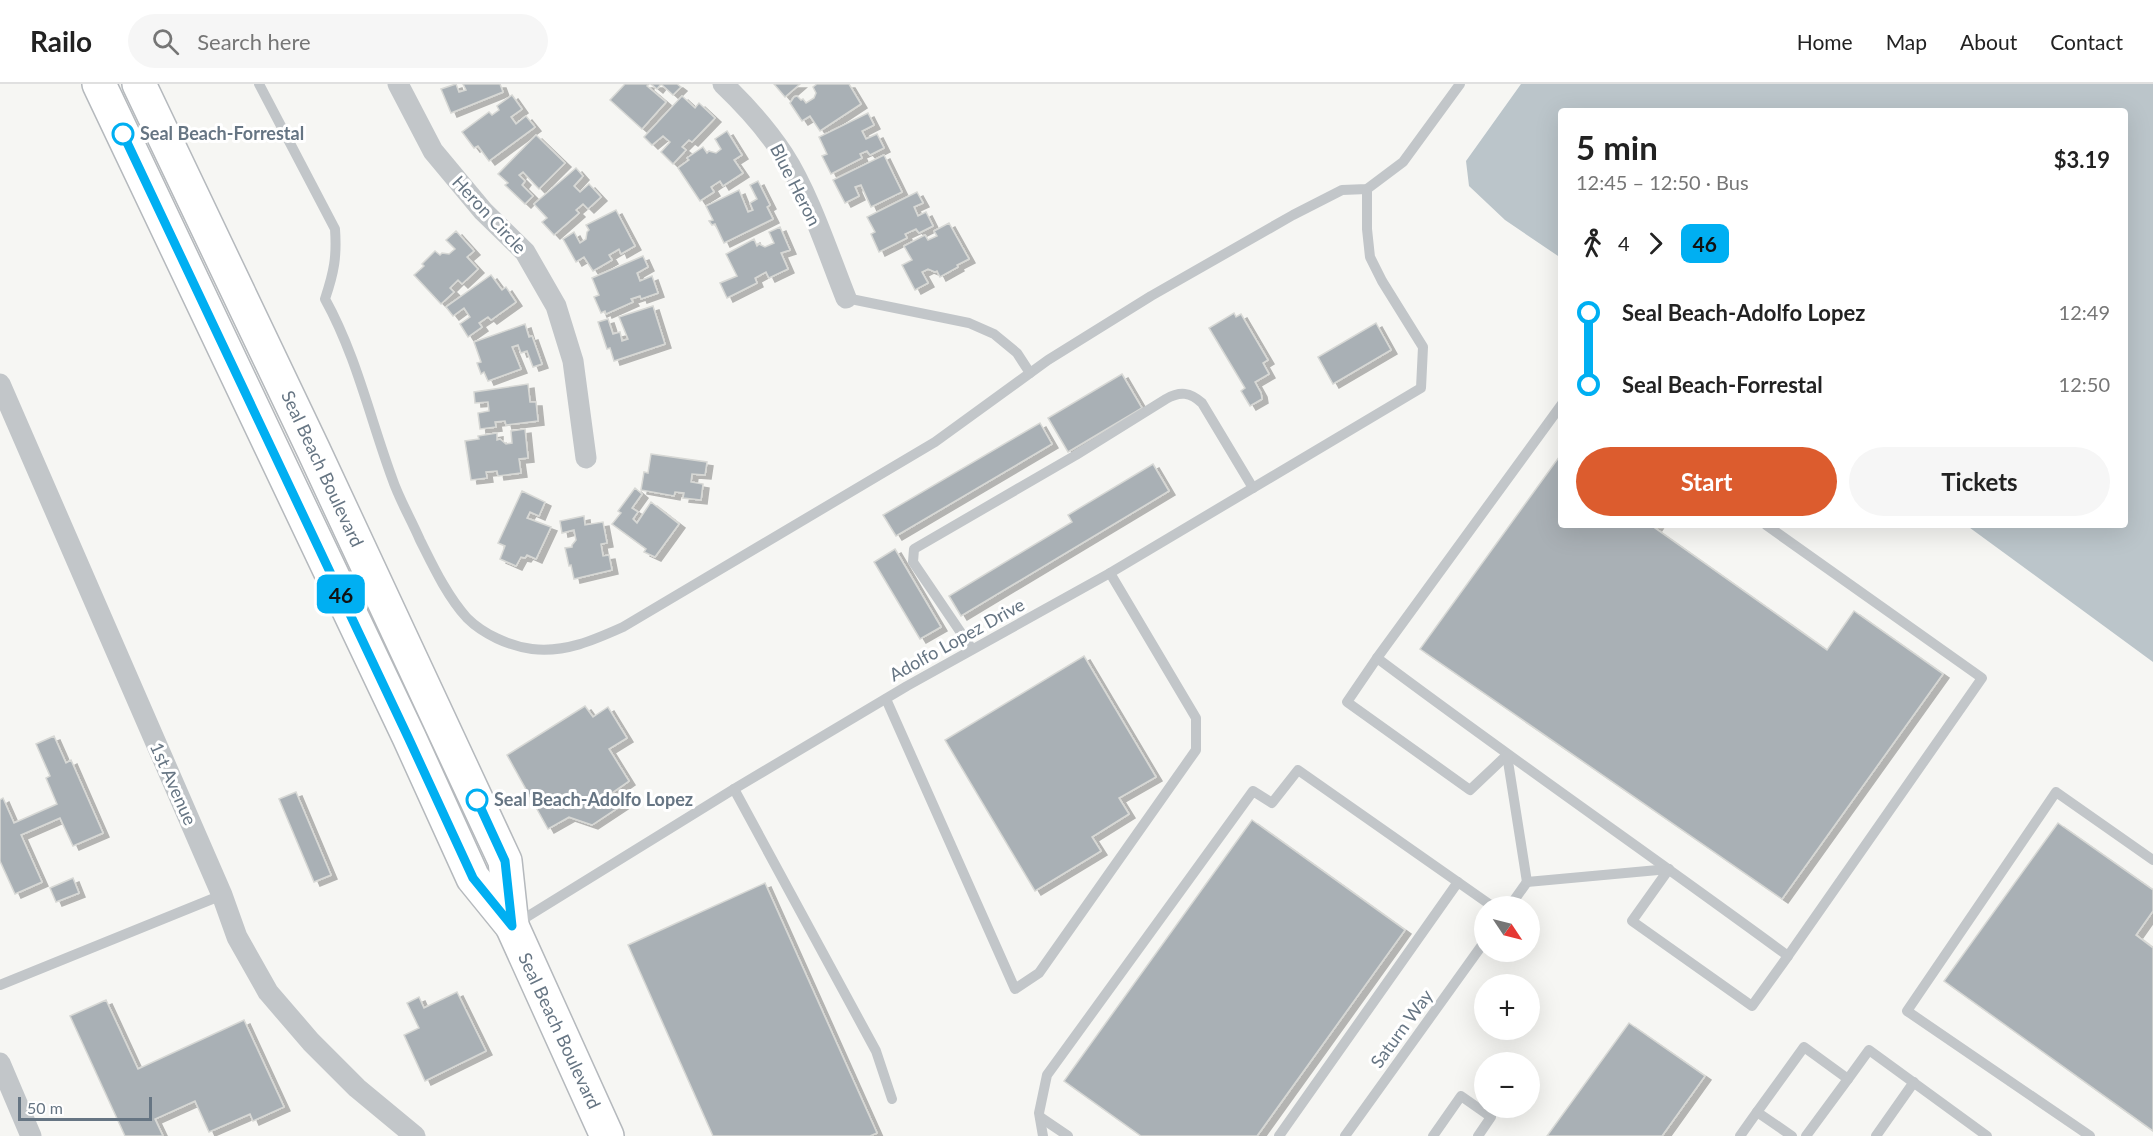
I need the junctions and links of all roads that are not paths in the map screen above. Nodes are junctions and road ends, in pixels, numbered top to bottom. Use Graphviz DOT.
graph roads {
  1 [pos="99,84"];
  2 [pos="139,84"];
  3 [pos="259,84"];
  4 [pos="398,84"];
  5 [pos="723,84"];
  6 [pos="1460,84"];
  7 [pos="1367,189"];
  8 [pos="846,298"];
  9 [pos="1030,373"];
  10 [pos="0,384"];
  11 [pos="1558,409"];
  12 [pos="586,458"];
  13 [pos="1253,488"];
  14 [pos="1770,528"];
  15 [pos="1110,573"];
  16 [pos="972,650"];
  17 [pos="1377,658"];
  18 [pos="886,699"];
  19 [pos="1507,755"];
  20 [pos="734,789"];
  21 [pos="2153,860"];
  22 [pos="1669,869"];
  23 [pos="1458,882"];
  24 [pos="1527,882"];
  25 [pos="222,895"];
  26 [pos="1478,896"];
  27 [pos="1517,896"];
  28 [pos="512,926"];
  29 [pos="1474,956"];
  30 [pos="1788,956"];
  31 [pos="0,985"];
  32 [pos="0,1063"];
  33 [pos="1848,1079"];
  34 [pos="1914,1082"];
  35 [pos="892,1099"];
  36 [pos="1757,1112"];
  37 [pos="1040,1117"];
  38 [pos="31,1136"];
  39 [pos="415,1136"];
  40 [pos="607,1136"];
  41 [pos="1043,1136"];
  42 [pos="1068,1136"];
  43 [pos="1279,1136"];
  44 [pos="1345,1136"];
  45 [pos="1433,1136"];
  46 [pos="1478,1136"];
  47 [pos="1740,1136"];
  48 [pos="1792,1136"];
  49 [pos="1806,1136"];
  50 [pos="1875,1136"];
  51 [pos="1987,1136"];
  52 [pos="2090,1136"];
  1 -- 28 [label="main road, Seal Beach Boulevard"];
  2 -- 28 [label="main road, Seal Beach Boulevard"];
  3 -- 9 [label="lane"];
  4 -- 12 [label="street, Heron Circle"];
  5 -- 8 [label="street, Blue Heron"];
  6 -- 7 [label="lane"];
  7 -- 9 [label="lane"];
  7 -- 13 [label="lane, Adolfo Lopez Drive"];
  8 -- 9 [label="lane"];
  10 -- 25 [label="street, 1st Avenue"];
  11 -- 17 [label="lane"];
  13 -- 15 [label="lane, Adolfo Lopez Drive"];
  13 -- 16 [label="lane"];
  14 -- 30 [label="lane"];
  15 -- 16 [label="lane, Adolfo Lopez Drive"];
  15 -- 18 [label="lane"];
  16 -- 18 [label="lane, Adolfo Lopez Drive"];
  17 -- 19 [label="lane"];
  17 -- 19 [label="lane"];
  18 -- 20 [label="lane, Adolfo Lopez Drive"];
  19 -- 22 [label="lane"];
  19 -- 24 [label="lane"];
  20 -- 28 [label="lane, Adolfo Lopez Drive"];
  20 -- 35 [label="lane"];
  21 -- 52 [label="lane"];
  22 -- 24 [label="lane"];
  22 -- 30 [label="lane"];
  22 -- 30 [label="lane"];
  23 -- 26 [label="lane"];
  23 -- 37 [label="lane"];
  23 -- 43 [label="lane"];
  24 -- 27 [label="lane"];
  25 -- 31 [label="lane"];
  25 -- 39 [label="street, 1st Avenue"];
  28 -- 40 [label="main road, Seal Beach Boulevard"];
  29 -- 44 [label="lane, Saturn Way"];
  32 -- 38 [label="street"];
  33 -- 34 [label="lane"];
  33 -- 36 [label="lane"];
  33 -- 49 [label="lane"];
  34 -- 50 [label="lane"];
  34 -- 51 [label="lane"];
  36 -- 47 [label="lane"];
  36 -- 48 [label="lane"];
  37 -- 41 [label="lane"];
  37 -- 42 [label="lane"];
  45 -- 46 [label="lane"];
}
